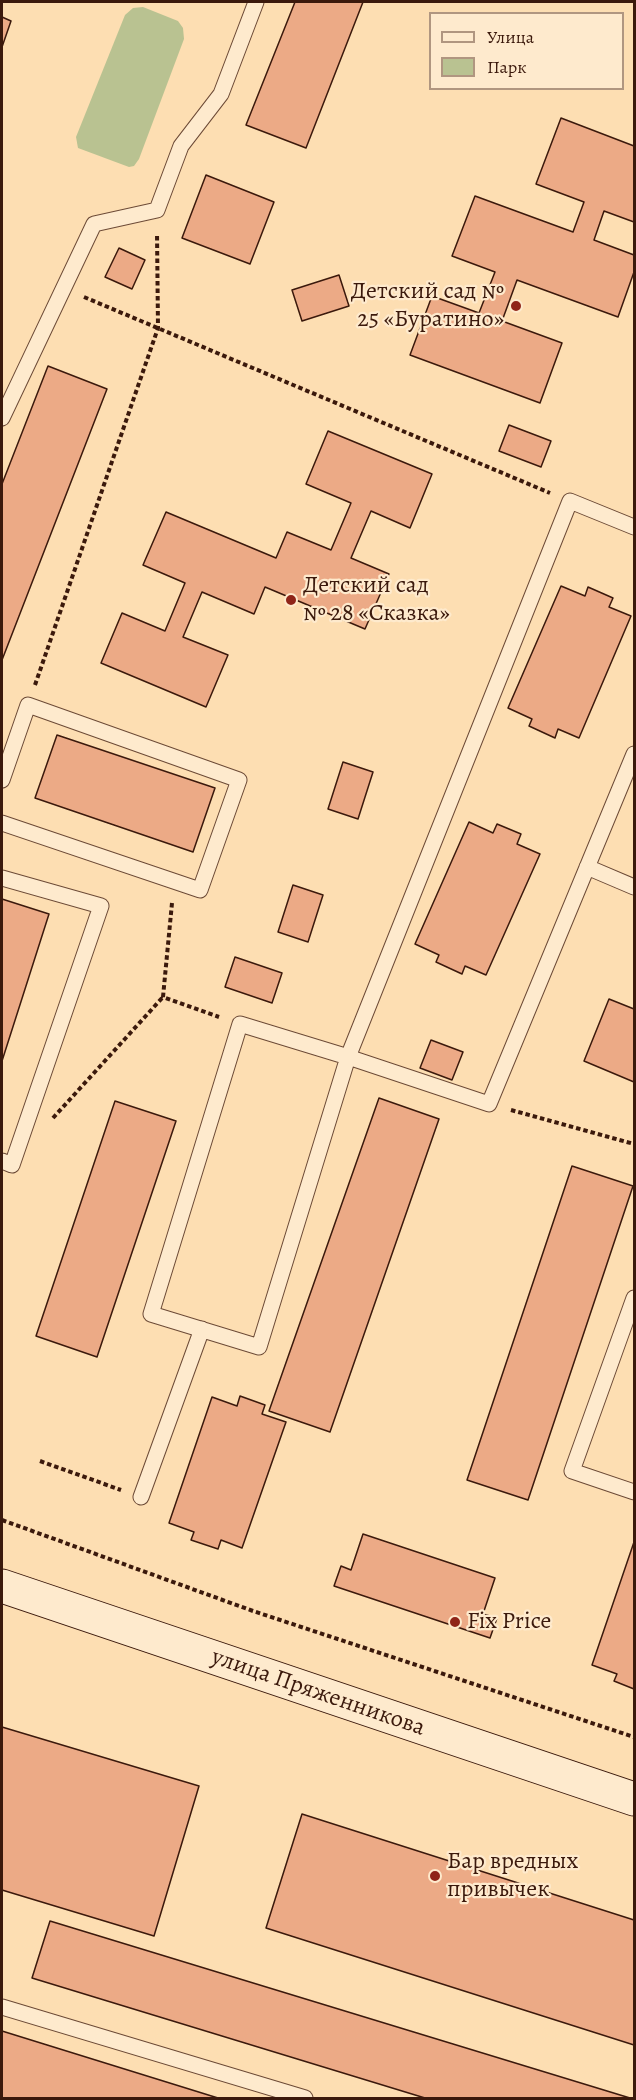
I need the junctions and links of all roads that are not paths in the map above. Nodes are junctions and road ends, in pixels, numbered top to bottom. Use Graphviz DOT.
graph roads {
  1 [pos="256,2"];
  2 [pos="2,418"];
  3 [pos="634,527"];
  4 [pos="634,754"];
  5 [pos="2,780"];
  6 [pos="2,823"];
  7 [pos="587,867"];
  8 [pos="2,878"];
  9 [pos="634,887"];
  10 [pos="348,1057"];
  11 [pos="2,1161"];
  12 [pos="634,1298"];
  13 [pos="202,1329"];
  14 [pos="634,1492"];
  15 [pos="141,1497"];
  16 [pos="2,1586"];
  17 [pos="634,1799"];
  18 [pos="2,2007"];
  19 [pos="305,2098"];
  1 -- 2 [label="lane"];
  3 -- 10 [label="lane"];
  4 -- 7 [label="lane"];
  5 -- 6 [label="lane"];
  7 -- 9 [label="lane"];
  7 -- 10 [label="lane"];
  8 -- 11 [label="lane"];
  10 -- 13 [label="lane"];
  10 -- 13 [label="lane"];
  12 -- 14 [label="lane"];
  13 -- 15 [label="lane"];
  16 -- 17 [label="main road, улица Пряженникова"];
  18 -- 19 [label="lane"];
}
